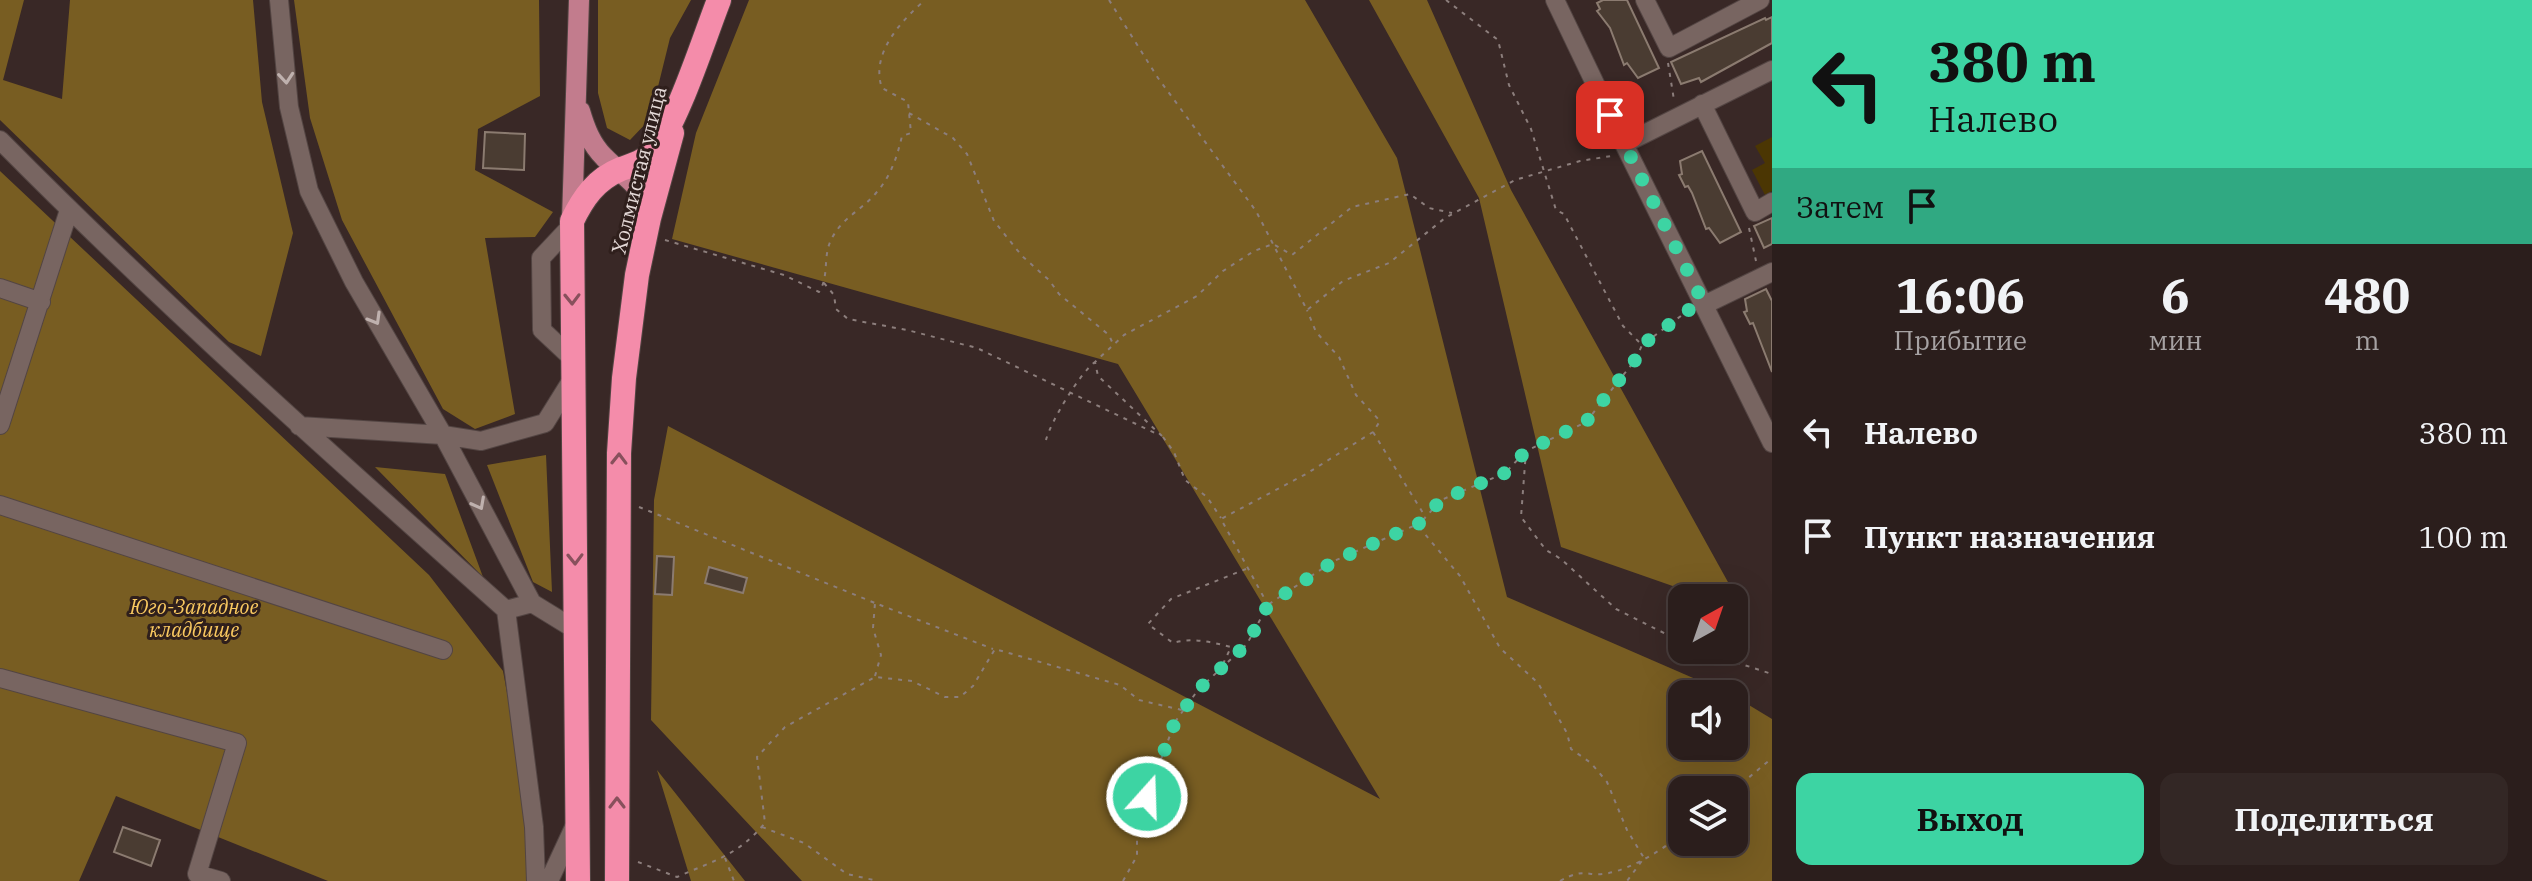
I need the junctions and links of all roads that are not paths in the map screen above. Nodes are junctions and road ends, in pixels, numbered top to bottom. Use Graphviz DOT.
graph roads {
  1 [pos="279,0"];
  2 [pos="579,0"];
  3 [pos="719,0"];
  4 [pos="1555,0"];
  5 [pos="1645,0"];
  6 [pos="1760,0"];
  7 [pos="1772,70"];
  8 [pos="576,75"];
  9 [pos="687,80"];
  10 [pos="1702,104"];
  11 [pos="0,140"];
  12 [pos="1626,149"];
  13 [pos="620,170"];
  14 [pos="1764,207"];
  15 [pos="69,210"];
  16 [pos="572,223"];
  17 [pos="647,226"];
  18 [pos="1766,275"];
  19 [pos="0,288"];
  20 [pos="41,302"];
  21 [pos="1703,303"];
  22 [pos="573,369"];
  23 [pos="0,425"];
  24 [pos="299,426"];
  25 [pos="443,435"];
  26 [pos="1772,443"];
  27 [pos="0,505"];
  28 [pos="532,603"];
  29 [pos="506,610"];
  30 [pos="576,630"];
  31 [pos="443,650"];
  32 [pos="0,678"];
  33 [pos="578,819"];
  34 [pos="578,847"];
  35 [pos="617,849"];
  36 [pos="221,881"];
  37 [pos="536,881"];
  38 [pos="549,881"];
  39 [pos="578,881"];
  40 [pos="617,881"];
  1 -- 25 [label="lane, one-way"];
  2 -- 8 [label="main road"];
  3 -- 9 [label="highway"];
  4 -- 12 [label="lane"];
  5 -- 6 [label="lane"];
  7 -- 10 [label="lane"];
  8 -- 13 [label="main road"];
  8 -- 16 [label="main road"];
  9 -- 13 [label="highway, Холмистая улица"];
  9 -- 17 [label="highway, Холмистая улица"];
  10 -- 12 [label="lane"];
  10 -- 14 [label="lane"];
  11 -- 15 [label="lane"];
  12 -- 21 [label="lane"];
  13 -- 16 [label="highway, Холмистая улица"];
  13 -- 17 [label="main road"];
  15 -- 20 [label="lane"];
  15 -- 24 [label="lane"];
  16 -- 22 [label="highway, one-way"];
  35 -- 17 [label="highway, Холмистая улица, one-way"];
  18 -- 21 [label="lane"];
  19 -- 20 [label="lane"];
  20 -- 23 [label="lane"];
  21 -- 26 [label="lane"];
  22 -- 25 [label="lane"];
  22 -- 30 [label="highway, one-way"];
  24 -- 25 [label="lane"];
  24 -- 29 [label="lane"];
  25 -- 28 [label="lane, one-way"];
  27 -- 31 [label="lane"];
  28 -- 29 [label="lane"];
  28 -- 30 [label="lane"];
  29 -- 37 [label="lane"];
  30 -- 33 [label="highway"];
  32 -- 36 [label="lane"];
  33 -- 34 [label="highway"];
  33 -- 38 [label="lane"];
  34 -- 35 [label="highway"];
  34 -- 39 [label="highway"];
  35 -- 40 [label="highway, Холмистая улица"];
}
